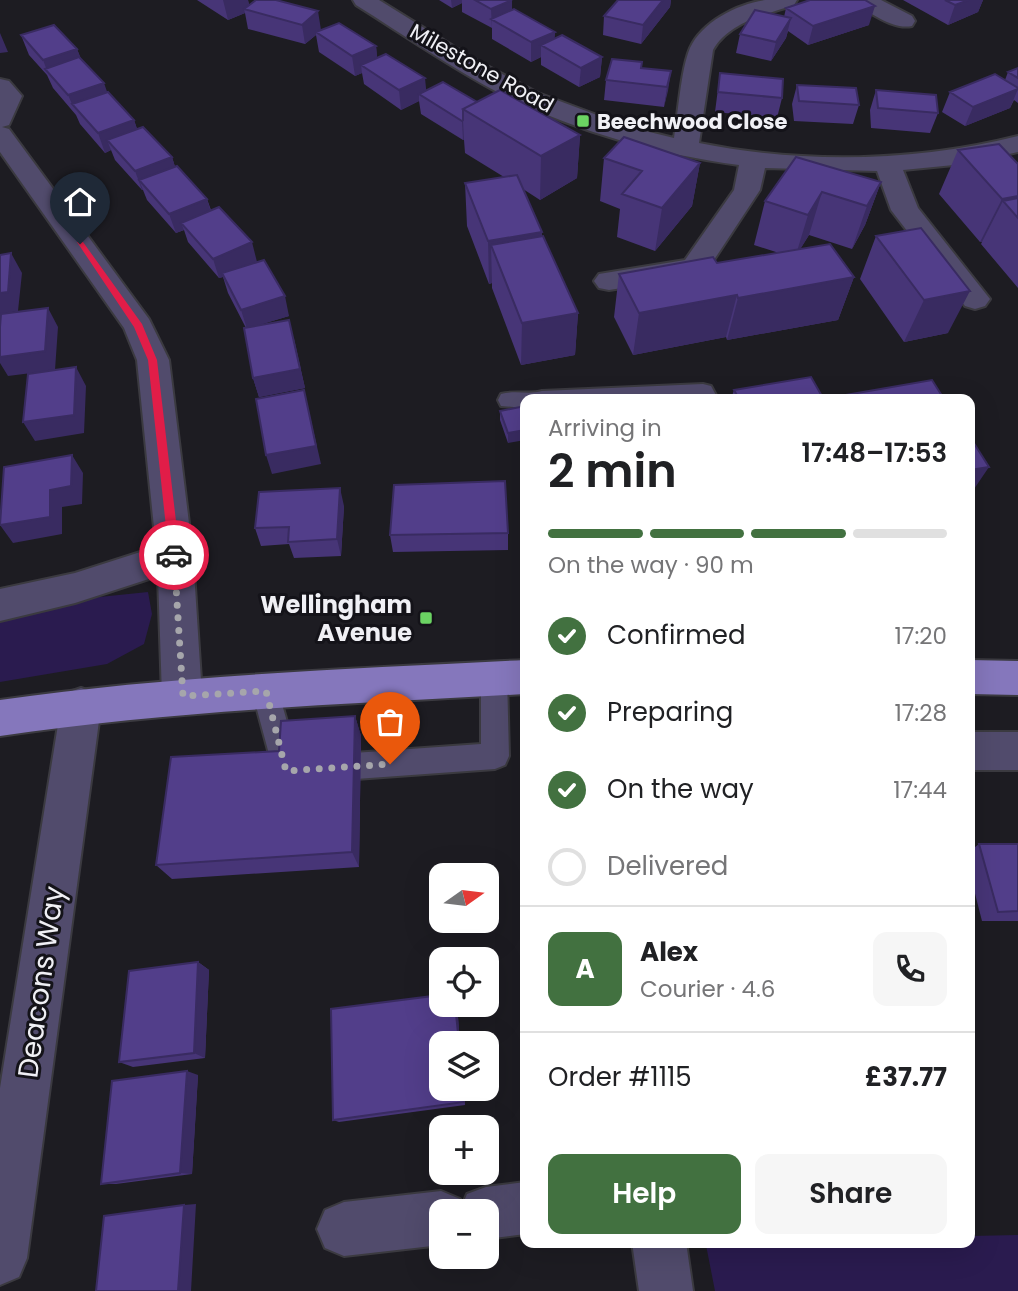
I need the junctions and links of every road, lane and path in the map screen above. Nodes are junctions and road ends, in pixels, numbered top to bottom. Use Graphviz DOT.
graph roads {
  1 [pos="364,0"];
  2 [pos="786,0"];
  3 [pos="864,0"];
  4 [pos="904,21"];
  5 [pos="0,86"];
  6 [pos="0,120"];
  7 [pos="0,134"];
  8 [pos="1018,144"];
  9 [pos="685,148"];
  10 [pos="754,159"];
  11 [pos="887,163"];
  12 [pos="609,281"];
  13 [pos="975,299"];
  14 [pos="677,394"];
  15 [pos="704,394"];
  16 [pos="174,556"];
  17 [pos="0,605"];
  18 [pos="510,677"];
  19 [pos="975,677"];
  20 [pos="1018,678"];
  21 [pos="266,691"];
  22 [pos="183,696"];
  23 [pos="81,706"];
  24 [pos="0,718"];
  25 [pos="975,751"];
  26 [pos="1018,751"];
  27 [pos="520,1209"];
  28 [pos="499,1211"];
  29 [pos="429,1219"];
  30 [pos="344,1229"];
  31 [pos="660,1248"];
  32 [pos="0,1258"];
  33 [pos="666,1291"];
  1 -- 9 [label="street, Milestone Road"];
  2 -- 9 [label="street"];
  3 -- 4 [label="street"];
  5 -- 6 [label="street"];
  7 -- 16 [label="street"];
  8 -- 11 [label="street, Milestone Road"];
  9 -- 10 [label="street, Milestone Road"];
  10 -- 11 [label="street, Milestone Road"];
  10 -- 12 [label="street"];
  11 -- 13 [label="street"];
  14 -- 15 [label="lane"];
  16 -- 17 [label="street"];
  16 -- 22 [label="street"];
  18 -- 21 [label="main road"];
  18 -- 21 [label="lane"];
  19 -- 20 [label="main road"];
  21 -- 22 [label="main road"];
  22 -- 23 [label="main road"];
  23 -- 24 [label="main road"];
  23 -- 32 [label="street, Deacons Way"];
  25 -- 26 [label="street"];
  27 -- 28 [label="street"];
  29 -- 30 [label="street"];
  31 -- 33 [label="street"];
}
